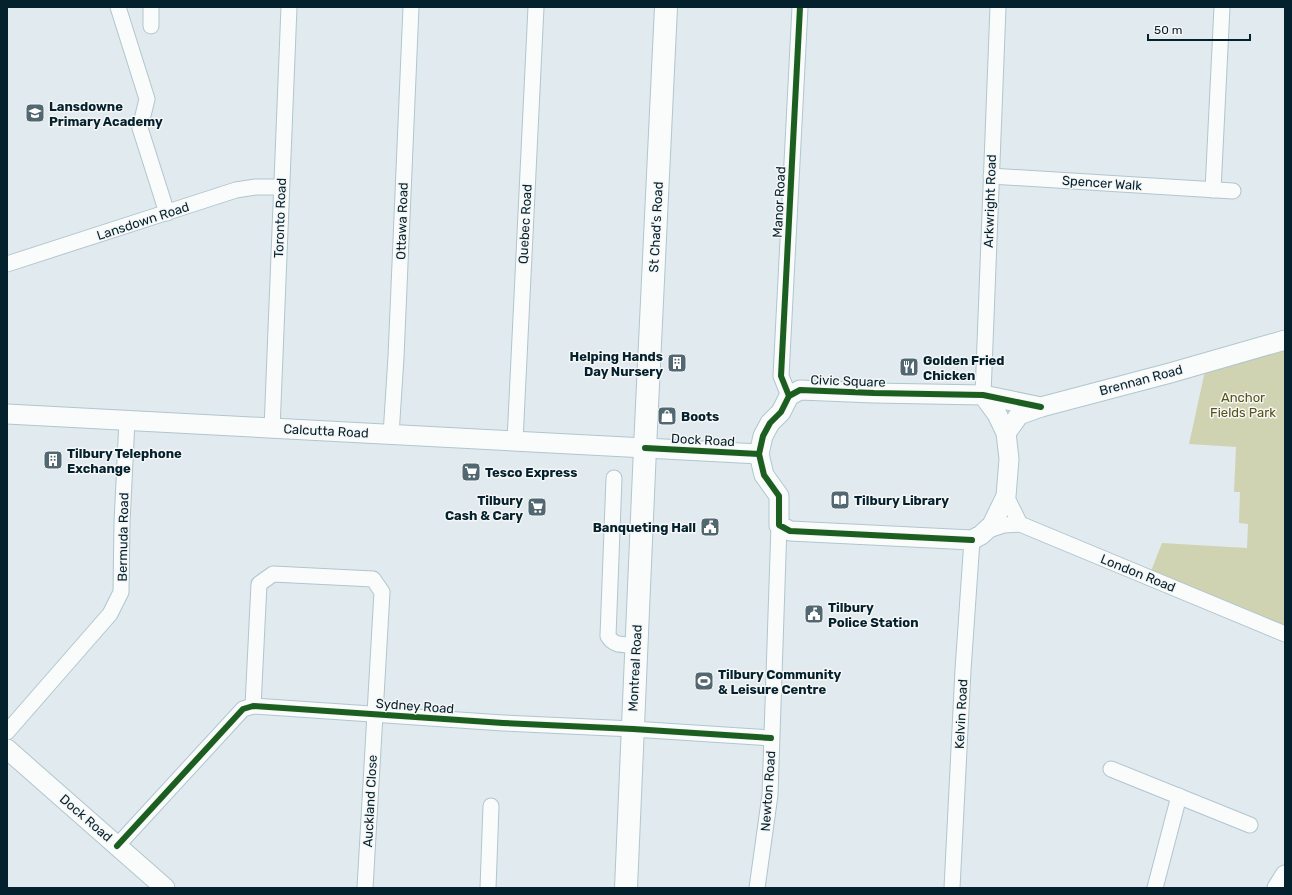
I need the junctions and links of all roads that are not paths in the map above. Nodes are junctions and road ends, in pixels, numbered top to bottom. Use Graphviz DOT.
graph roads {
  1 [pos="118,7"];
  2 [pos="151,7"];
  3 [pos="289,7"];
  4 [pos="411,7"];
  5 [pos="536,7"];
  6 [pos="666,7"];
  7 [pos="800,7"];
  8 [pos="998,7"];
  9 [pos="1222,7"];
  10 [pos="151,26"];
  11 [pos="992,176"];
  12 [pos="281,187"];
  13 [pos="1213,190"];
  14 [pos="1234,191"];
  15 [pos="167,213"];
  16 [pos="7,264"];
  17 [pos="1285,340"];
  18 [pos="983,395"];
  19 [pos="789,396"];
  20 [pos="1041,407"];
  21 [pos="7,414"];
  22 [pos="127,420"];
  23 [pos="272,429"];
  24 [pos="1006,433"];
  25 [pos="391,435"];
  26 [pos="515,441"];
  27 [pos="645,448"];
  28 [pos="759,454"];
  29 [pos="614,478"];
  30 [pos="1006,496"];
  31 [pos="1020,524"];
  32 [pos="779,525"];
  33 [pos="979,535"];
  34 [pos="1285,634"];
  35 [pos="636,645"];
  36 [pos="253,706"];
  37 [pos="374,714"];
  38 [pos="632,729"];
  39 [pos="7,732"];
  40 [pos="771,738"];
  41 [pos="7,749"];
  42 [pos="1111,769"];
  43 [pos="1179,796"];
  44 [pos="492,806"];
  45 [pos="1250,825"];
  46 [pos="117,846"];
  47 [pos="1285,875"];
  48 [pos="164,888"];
  49 [pos="365,888"];
  50 [pos="488,888"];
  51 [pos="626,888"];
  52 [pos="757,888"];
  53 [pos="952,888"];
  54 [pos="1155,888"];
  55 [pos="1277,888"];
  1 -- 15 [label="street"];
  2 -- 10 [label="street"];
  3 -- 12 [label="street, Toronto Road"];
  4 -- 25 [label="street, Ottawa Road"];
  5 -- 26 [label="street, Quebec Road"];
  6 -- 27 [label="main road, St Chad's Road"];
  7 -- 19 [label="street, Manor Road"];
  8 -- 11 [label="street, Arkwright Road"];
  9 -- 13 [label="street"];
  11 -- 13 [label="street, Spencer Walk"];
  11 -- 18 [label="street, Arkwright Road"];
  12 -- 15 [label="street, Lansdown Road"];
  12 -- 23 [label="street, Toronto Road"];
  13 -- 14 [label="street, Spencer Walk"];
  15 -- 16 [label="street, Lansdown Road"];
  17 -- 20 [label="street, Brennan Road"];
  18 -- 19 [label="street, Civic Square"];
  18 -- 20 [label="street, Civic Square"];
  18 -- 24 [label="street"];
  19 -- 28 [label="street"];
  20 -- 24 [label="street, Brennan Road"];
  21 -- 22 [label="street, Calcutta Road"];
  22 -- 23 [label="street, Calcutta Road"];
  22 -- 39 [label="street, Bermuda Road"];
  23 -- 25 [label="street, Calcutta Road"];
  24 -- 30 [label="street"];
  25 -- 26 [label="street, Calcutta Road"];
  26 -- 27 [label="street, Calcutta Road"];
  27 -- 28 [label="street, Dock Road"];
  27 -- 35 [label="main road, Montreal Road"];
  28 -- 32 [label="street"];
  29 -- 35 [label="street"];
  30 -- 31 [label="street"];
  30 -- 33 [label="street"];
  31 -- 33 [label="street"];
  31 -- 34 [label="street, London Road"];
  32 -- 33 [label="street"];
  32 -- 40 [label="street, Newton Road"];
  33 -- 53 [label="street, Kelvin Road"];
  35 -- 38 [label="main road, Montreal Road"];
  36 -- 37 [label="street, Sydney Road"];
  36 -- 37 [label="street, Auckland Close"];
  36 -- 46 [label="street"];
  37 -- 38 [label="street, Sydney Road"];
  37 -- 49 [label="street, Auckland Close"];
  38 -- 40 [label="street, Sydney Road"];
  38 -- 51 [label="main road, Montreal Road"];
  40 -- 52 [label="street, Newton Road"];
  41 -- 46 [label="street, Dock Road"];
  42 -- 43 [label="street"];
  43 -- 45 [label="street"];
  43 -- 54 [label="street"];
  44 -- 50 [label="street"];
  46 -- 48 [label="street, Dock Road"];
  47 -- 55 [label="street"];
}
